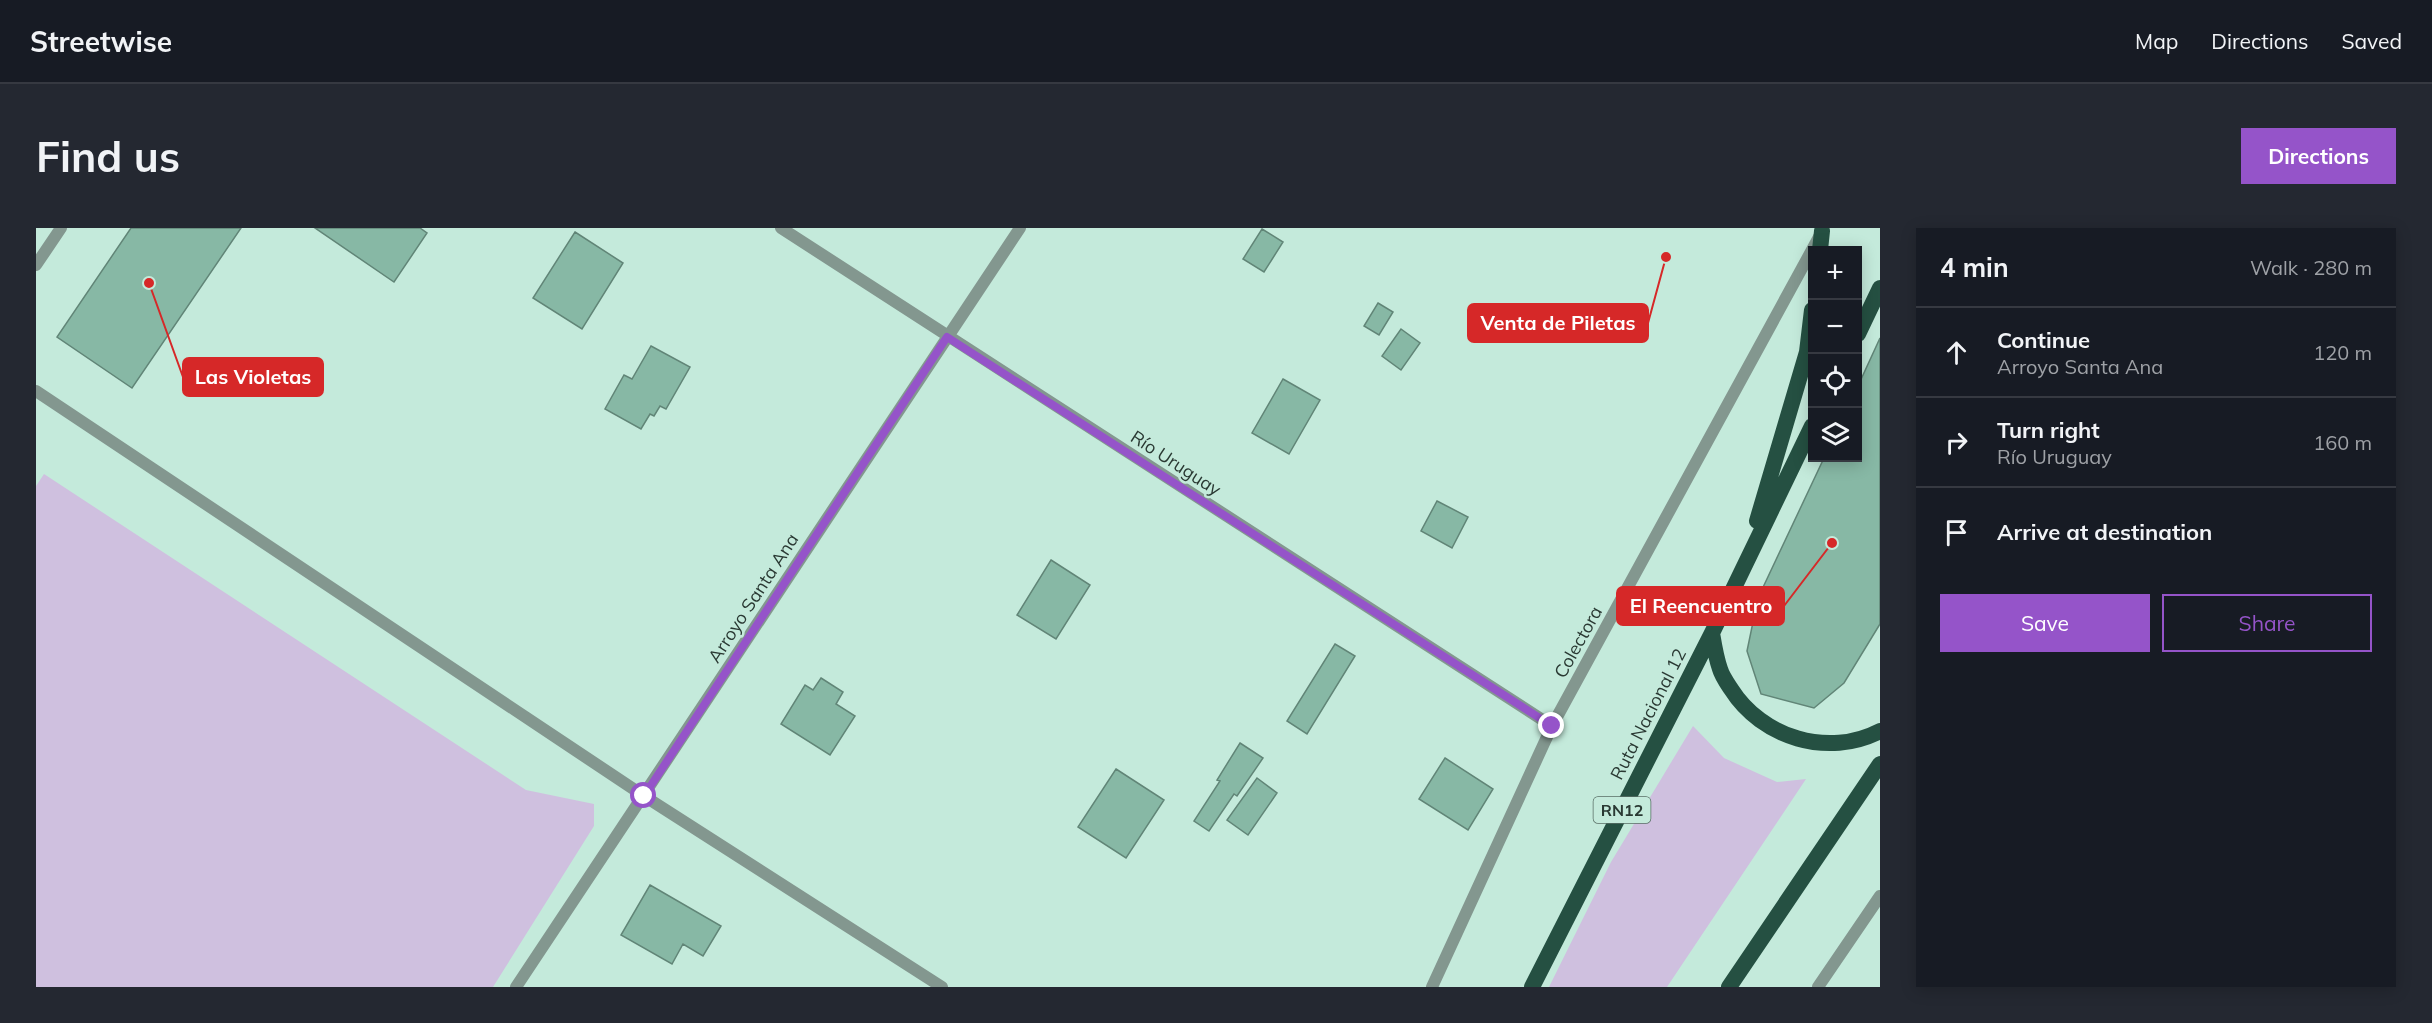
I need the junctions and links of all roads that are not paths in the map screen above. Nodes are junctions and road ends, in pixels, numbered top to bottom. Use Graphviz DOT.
graph roads {
  1 [pos="61,228"];
  2 [pos="781,228"];
  3 [pos="1020,228"];
  4 [pos="1821,229"];
  5 [pos="1820,246"];
  6 [pos="36,265"];
  7 [pos="1880,288"];
  8 [pos="1862,324"];
  9 [pos="947,337"];
  10 [pos="1808,352"];
  11 [pos="36,392"];
  12 [pos="1808,434"];
  13 [pos="1743,568"];
  14 [pos="1712,633"];
  15 [pos="1552,726"];
  16 [pos="1880,730"];
  17 [pos="1880,764"];
  18 [pos="644,796"];
  19 [pos="1880,896"];
  20 [pos="516,987"];
  21 [pos="942,987"];
  22 [pos="1432,987"];
  23 [pos="1532,987"];
  24 [pos="1729,987"];
  25 [pos="1818,987"];
  1 -- 6 [label="street"];
  2 -- 9 [label="street, Río Uruguay"];
  3 -- 9 [label="street, Arroyo Santa Ana"];
  4 -- 5 [label="highway"];
  4 -- 15 [label="street, Colectora"];
  7 -- 8 [label="highway"];
  9 -- 15 [label="street, Río Uruguay"];
  9 -- 18 [label="street, Arroyo Santa Ana"];
  10 -- 13 [label="highway"];
  11 -- 18 [label="street"];
  12 -- 13 [label="highway, Ruta Nacional 12 / RN12"];
  13 -- 14 [label="highway, Ruta Nacional 12 / RN12"];
  14 -- 16 [label="highway"];
  14 -- 23 [label="highway, Ruta Nacional 12 / RN12"];
  15 -- 22 [label="street, Colectora"];
  17 -- 24 [label="highway"];
  18 -- 20 [label="street, Arroyo Santa Ana"];
  18 -- 21 [label="street"];
  19 -- 25 [label="street"];
}
